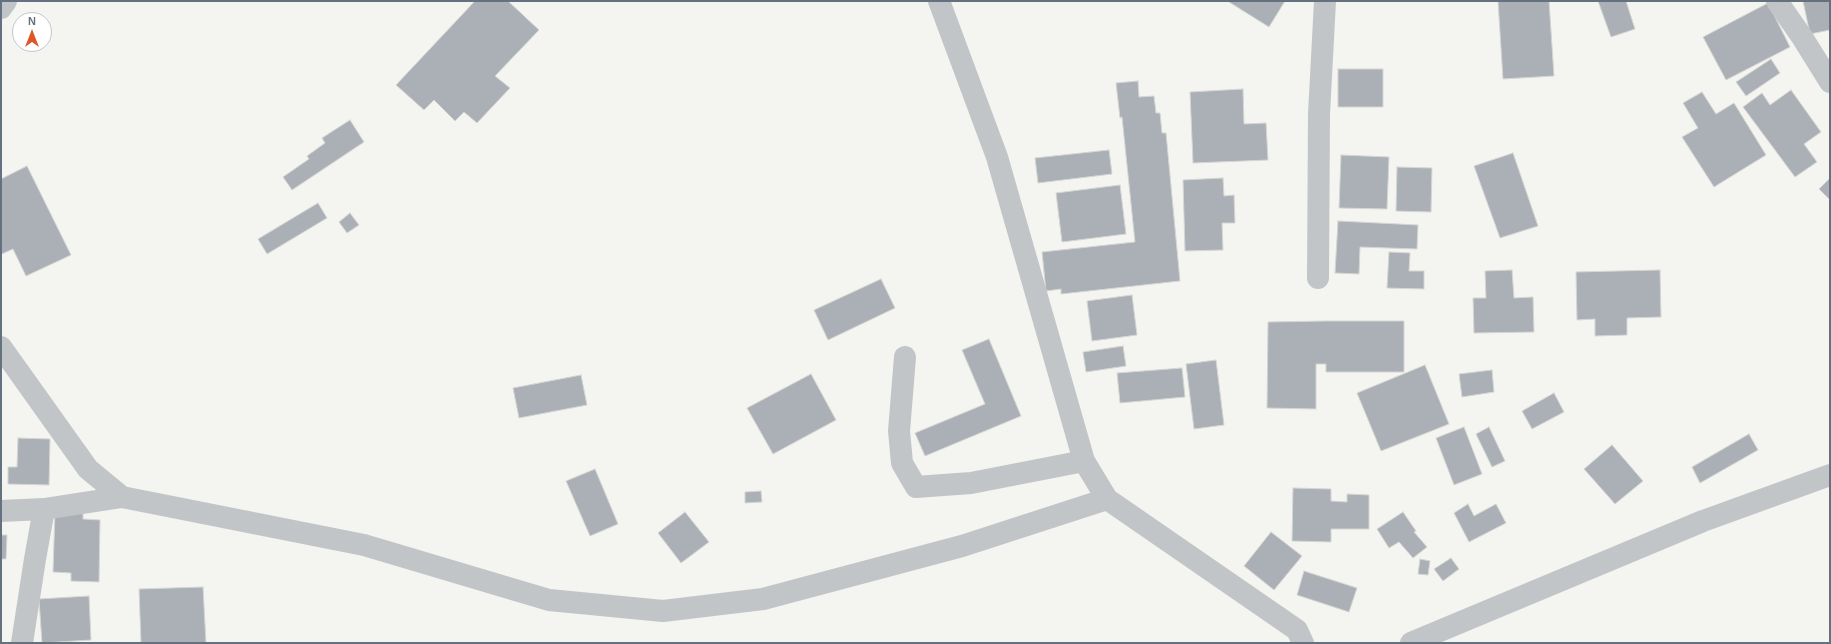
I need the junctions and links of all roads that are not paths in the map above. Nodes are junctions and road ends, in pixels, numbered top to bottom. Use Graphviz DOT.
graph roads {
  1 [pos="6,1"];
  2 [pos="939,1"];
  3 [pos="1325,1"];
  4 [pos="1776,1"];
  5 [pos="1,8"];
  6 [pos="1830,82"];
  7 [pos="1318,278"];
  8 [pos="1,348"];
  9 [pos="905,357"];
  10 [pos="1084,461"];
  11 [pos="1830,475"];
  12 [pos="122,497"];
  13 [pos="1107,499"];
  14 [pos="44,508"];
  15 [pos="1,511"];
  16 [pos="22,643"];
  17 [pos="1304,643"];
  18 [pos="1411,643"];
  1 -- 5 [label="street"];
  2 -- 10 [label="street"];
  3 -- 7 [label="street"];
  4 -- 6 [label="street"];
  8 -- 12 [label="street"];
  9 -- 10 [label="street"];
  10 -- 13 [label="street"];
  11 -- 18 [label="street"];
  12 -- 13 [label="street"];
  12 -- 14 [label="street"];
  13 -- 17 [label="street"];
  14 -- 15 [label="street"];
  14 -- 16 [label="street"];
}
